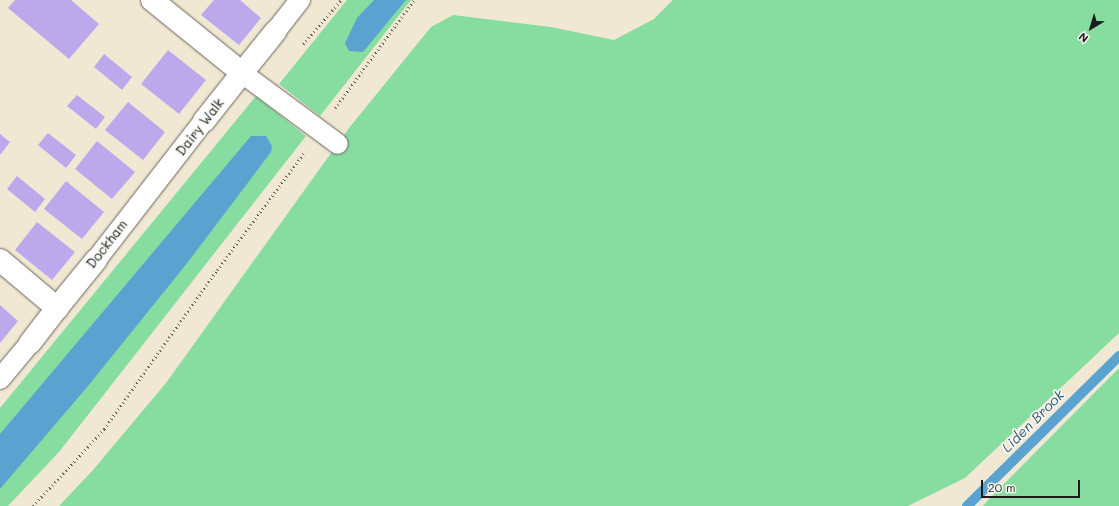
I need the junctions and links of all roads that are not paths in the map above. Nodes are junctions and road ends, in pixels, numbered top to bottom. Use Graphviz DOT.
graph roads {
  1 [pos="152,0"];
  2 [pos="300,0"];
  3 [pos="275,32"];
  4 [pos="242,73"];
  5 [pos="204,121"];
  6 [pos="338,144"];
  7 [pos="157,180"];
  8 [pos="0,260"];
  9 [pos="96,260"];
  10 [pos="57,308"];
  11 [pos="30,343"];
  12 [pos="0,378"];
  1 -- 4 [label="street"];
  2 -- 3 [label="lane, Dairy Walk"];
  3 -- 4 [label="street, Dairy Walk"];
  4 -- 5 [label="street, Dairy Walk"];
  4 -- 6 [label="lane"];
  5 -- 7 [label="lane, Dairy Walk"];
  7 -- 9 [label="lane, Dockham"];
  8 -- 10 [label="street"];
  9 -- 10 [label="street, Dockham"];
  10 -- 11 [label="street, Dockham"];
  11 -- 12 [label="lane, Dockham"];
}
